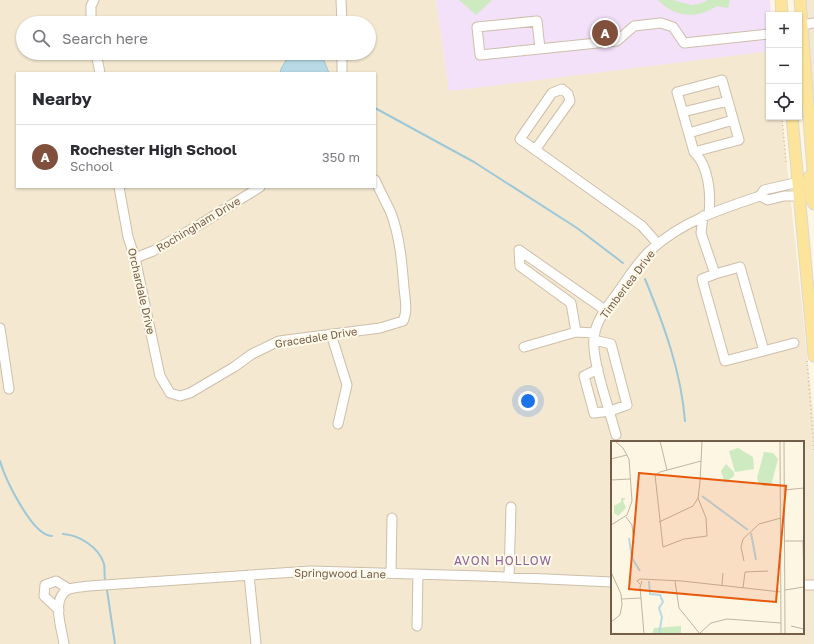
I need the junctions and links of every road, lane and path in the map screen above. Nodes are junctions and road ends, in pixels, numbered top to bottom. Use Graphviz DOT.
graph roads {
  1 [pos="341,0"];
  2 [pos="781,0"];
  3 [pos="800,0"];
  4 [pos="92,3"];
  5 [pos="782,12"];
  6 [pos="800,12"];
  7 [pos="91,16"];
  8 [pos="342,16"];
  9 [pos="814,23"];
  10 [pos="802,25"];
  11 [pos="766,34"];
  12 [pos="802,37"];
  13 [pos="540,49"];
  14 [pos="97,60"];
  15 [pos="342,60"];
  16 [pos="100,72"];
  17 [pos="342,72"];
  18 [pos="800,84"];
  19 [pos="728,101"];
  20 [pos="808,111"];
  21 [pos="683,112"];
  22 [pos="733,120"];
  23 [pos="782,120"];
  24 [pos="792,120"];
  25 [pos="689,133"];
  26 [pos="796,148"];
  27 [pos="535,150"];
  28 [pos="694,152"];
  29 [pos="811,164"];
  30 [pos="787,168"];
  31 [pos="376,182"];
  32 [pos="799,182"];
  33 [pos="814,184"];
  34 [pos="119,188"];
  35 [pos="258,188"];
  36 [pos="760,196"];
  37 [pos="800,196"];
  38 [pos="814,204"];
  39 [pos="706,215"];
  40 [pos="802,218"];
  41 [pos="658,244"];
  42 [pos="135,258"];
  43 [pos="715,274"];
  44 [pos="814,296"];
  45 [pos="605,310"];
  46 [pos="0,328"];
  47 [pos="576,332"];
  48 [pos="330,334"];
  49 [pos="594,337"];
  50 [pos="794,343"];
  51 [pos="524,347"];
  52 [pos="764,351"];
  53 [pos="814,356"];
  54 [pos="598,369"];
  55 [pos="9,389"];
  56 [pos="170,393"];
  57 [pos="610,411"];
  58 [pos="338,424"];
  59 [pos="616,435"];
  60 [pos="511,507"];
  61 [pos="392,518"];
  62 [pos="391,574"];
  63 [pos="418,574"];
  64 [pos="248,575"];
  65 [pos="509,577"];
  66 [pos="611,582"];
  67 [pos="69,589"];
  68 [pos="59,610"];
  69 [pos="416,626"];
  70 [pos="64,644"];
  71 [pos="256,644"];
  1 -- 8 [label="street"];
  2 -- 5 [label="main road"];
  3 -- 6 [label="main road"];
  4 -- 7 [label="street"];
  9 -- 10 [label="street"];
  11 -- 13 [label="street"];
  12 -- 20 [label="main road"];
  13 -- 13 [label="street"];
  14 -- 16 [label="street"];
  15 -- 17 [label="street"];
  18 -- 20 [label="main road"];
  19 -- 21 [label="street"];
  19 -- 21 [label="street"];
  19 -- 22 [label="street"];
  20 -- 29 [label="main road"];
  21 -- 25 [label="street"];
  22 -- 25 [label="street"];
  22 -- 28 [label="street"];
  23 -- 30 [label="path"];
  24 -- 26 [label="main road"];
  25 -- 28 [label="street"];
  26 -- 29 [label="main road"];
  26 -- 32 [label="main road"];
  27 -- 27 [label="street"];
  27 -- 41 [label="street"];
  28 -- 39 [label="street"];
  29 -- 33 [label="main road"];
  29 -- 38 [label="main road"];
  31 -- 48 [label="street, Gracedale Drive"];
  32 -- 36 [label="street, Timberlea Drive"];
  32 -- 37 [label="main road"];
  34 -- 42 [label="street, Orchardale Drive"];
  35 -- 42 [label="street, Rochingham Drive"];
  36 -- 37 [label="street, Timberlea Drive"];
  36 -- 39 [label="street, Timberlea Drive"];
  37 -- 40 [label="main road"];
  39 -- 41 [label="street, Timberlea Drive"];
  39 -- 43 [label="street"];
  40 -- 44 [label="main road"];
  40 -- 53 [label="main road"];
  41 -- 45 [label="street, Timberlea Drive"];
  42 -- 56 [label="street, Orchardale Drive"];
  43 -- 52 [label="street"];
  43 -- 52 [label="street"];
  45 -- 47 [label="street"];
  45 -- 49 [label="street, Timberlea Drive"];
  46 -- 55 [label="street"];
  47 -- 49 [label="street"];
  47 -- 51 [label="street"];
  48 -- 56 [label="street, Gracedale Drive"];
  48 -- 58 [label="street"];
  49 -- 54 [label="street, Timberlea Drive"];
  49 -- 57 [label="street"];
  50 -- 52 [label="street"];
  54 -- 57 [label="street, Timberlea Drive"];
  54 -- 57 [label="street"];
  57 -- 59 [label="street, Timberlea Drive"];
  60 -- 65 [label="street"];
  61 -- 62 [label="street"];
  62 -- 63 [label="street, Springwood Lane"];
  62 -- 64 [label="street, Springwood Lane"];
  63 -- 65 [label="street, Springwood Lane"];
  63 -- 69 [label="street"];
  64 -- 67 [label="street, Springwood Lane"];
  64 -- 71 [label="street"];
  65 -- 66 [label="street, Springwood Lane"];
  67 -- 68 [label="street"];
  67 -- 68 [label="street"];
  68 -- 70 [label="street"];
}
